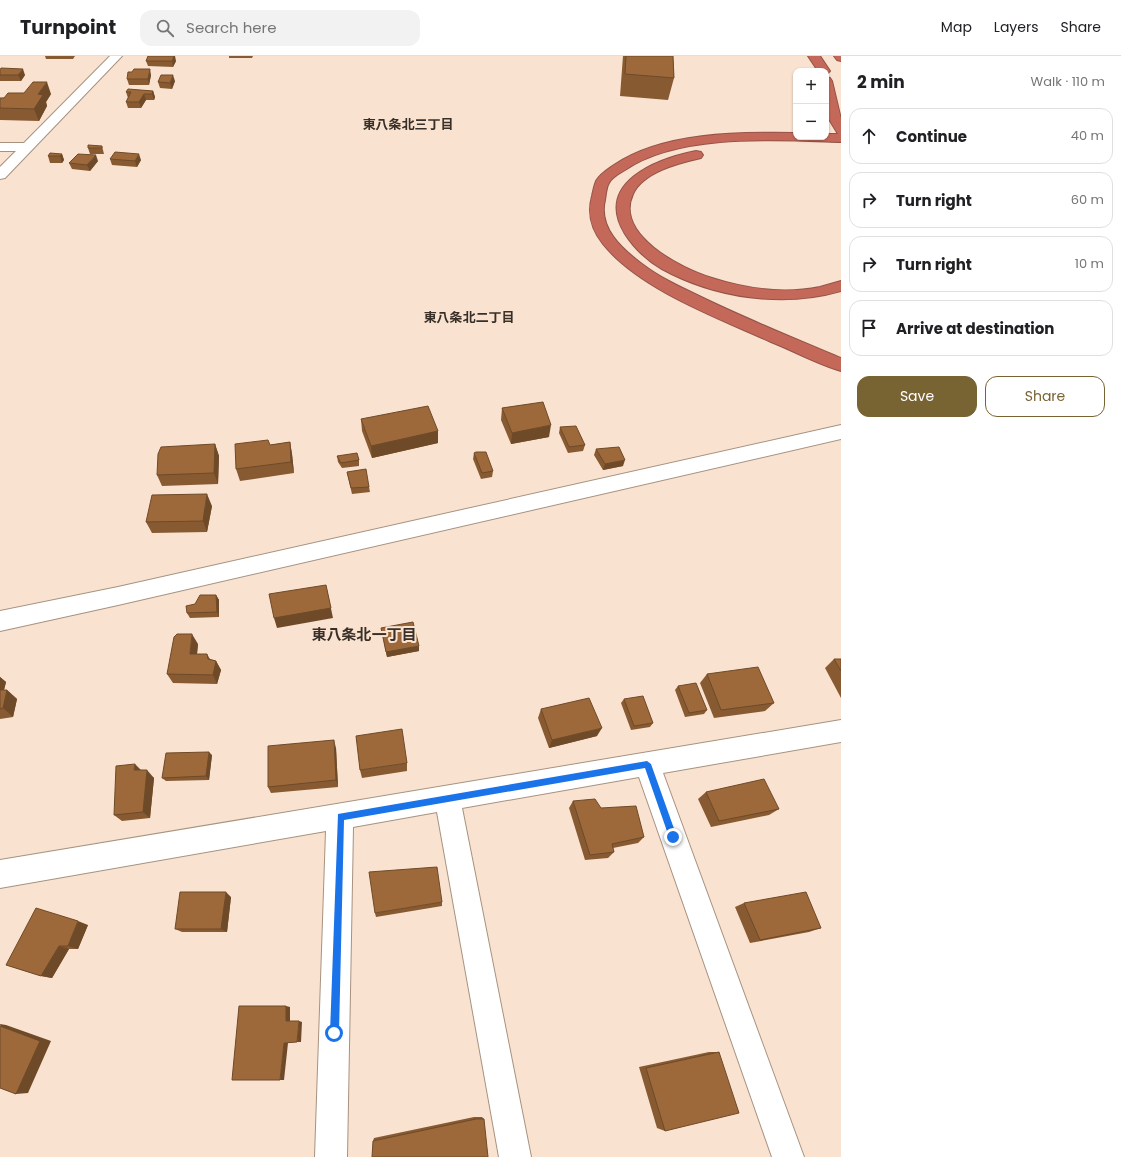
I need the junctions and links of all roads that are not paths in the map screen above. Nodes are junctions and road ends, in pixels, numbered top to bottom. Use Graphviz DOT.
graph roads {
  1 [pos="116,56"];
  2 [pos="814,56"];
  3 [pos="822,68"];
  4 [pos="829,79"];
  5 [pos="829,94"];
  6 [pos="841,97"];
  7 [pos="841,131"];
  8 [pos="841,138"];
  9 [pos="27,146"];
  10 [pos="0,147"];
  11 [pos="841,149"];
  12 [pos="0,175"];
  13 [pos="841,286"];
  14 [pos="841,365"];
  15 [pos="841,432"];
  16 [pos="0,621"];
  17 [pos="841,731"];
  18 [pos="647,764"];
  19 [pos="447,798"];
  20 [pos="340,816"];
  21 [pos="0,874"];
  22 [pos="330,1157"];
  23 [pos="514,1157"];
  24 [pos="788,1157"];
  1 -- 9 [label="street"];
  2 -- 3 [label="highway"];
  4 -- 6 [label="highway"];
  5 -- 7 [label="highway"];
  8 -- 14 [label="highway"];
  9 -- 10 [label="street"];
  9 -- 12 [label="street"];
  11 -- 13 [label="highway"];
  15 -- 16 [label="street"];
  17 -- 18 [label="street"];
  18 -- 19 [label="street"];
  18 -- 24 [label="street"];
  19 -- 20 [label="street"];
  19 -- 23 [label="street"];
  20 -- 21 [label="street"];
  20 -- 22 [label="street"];
}
